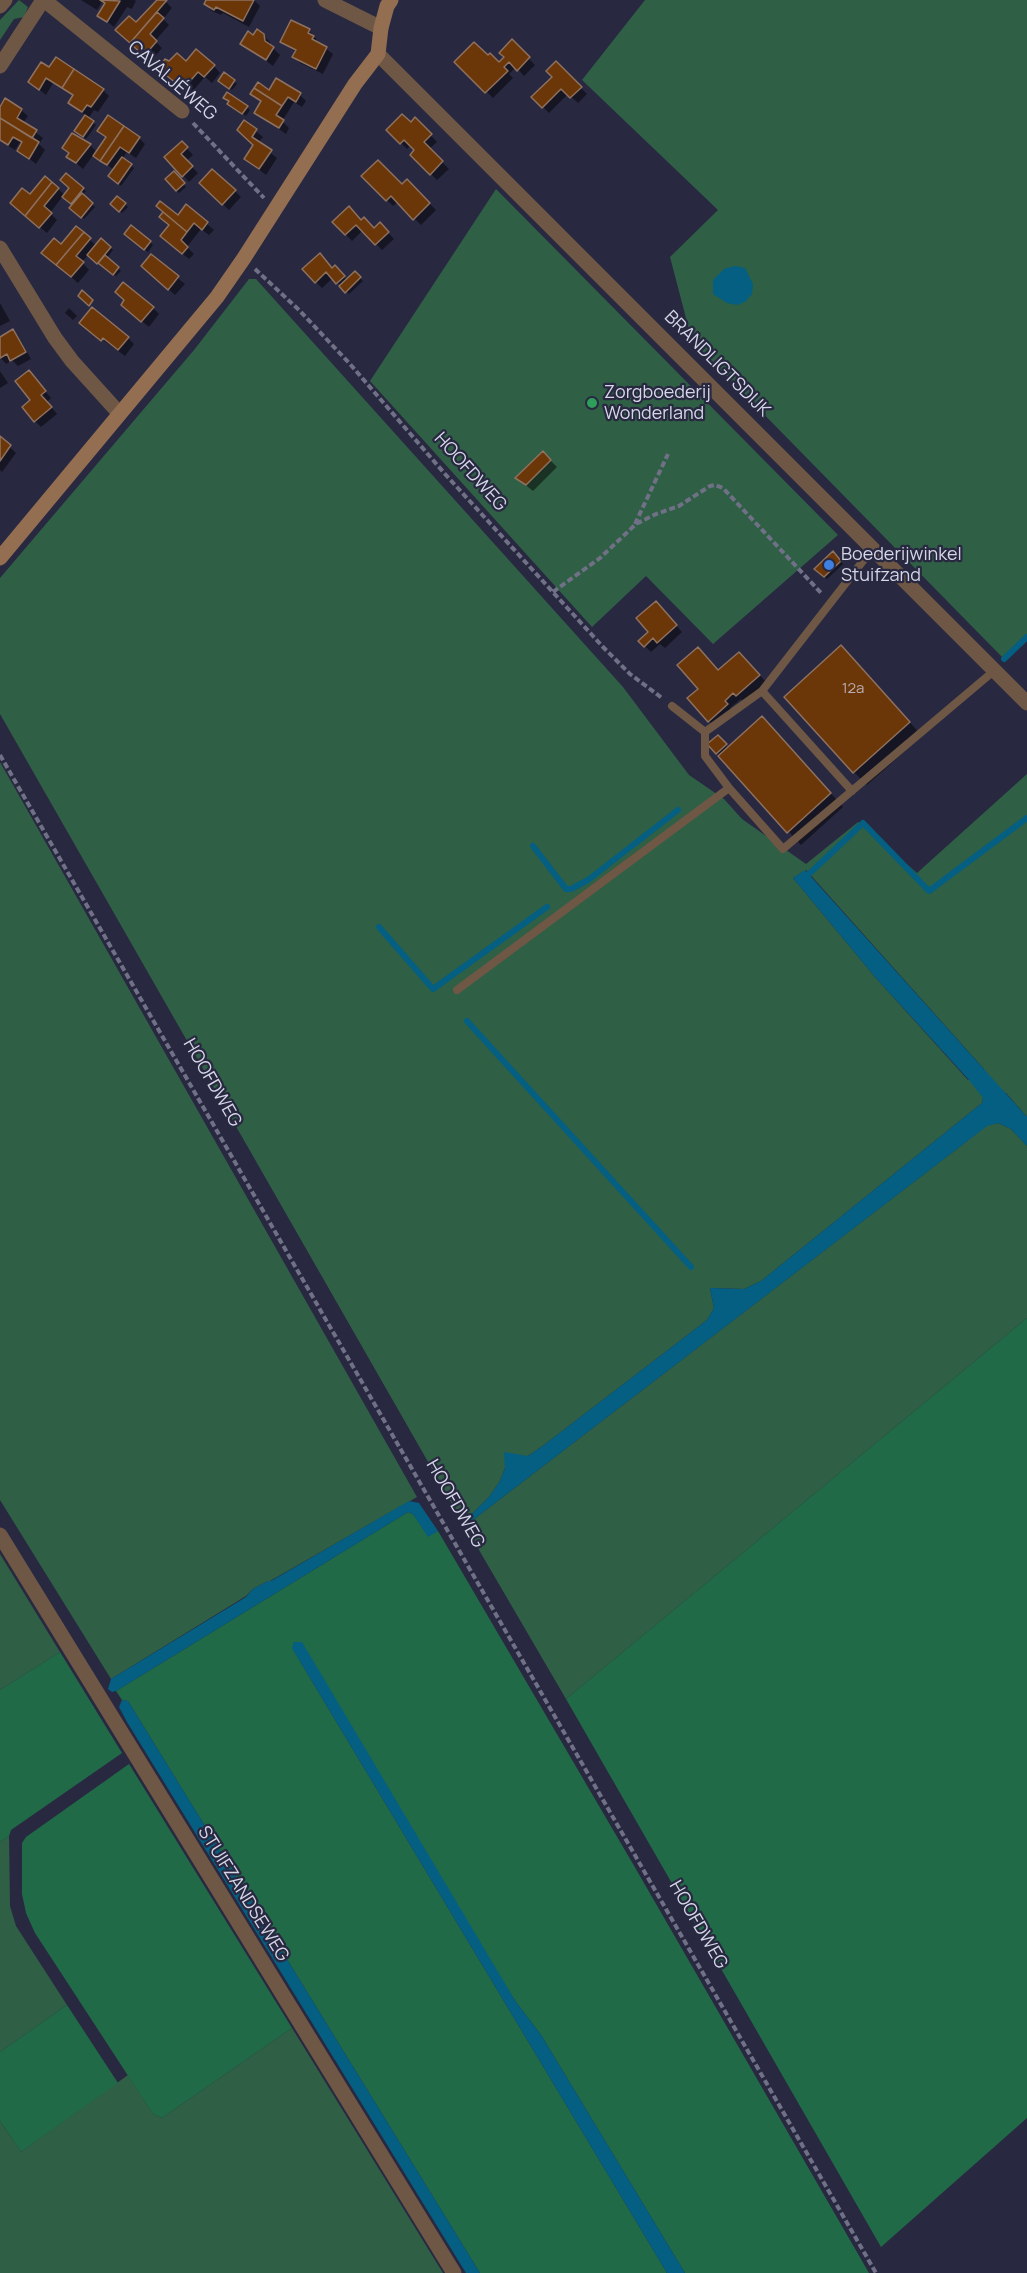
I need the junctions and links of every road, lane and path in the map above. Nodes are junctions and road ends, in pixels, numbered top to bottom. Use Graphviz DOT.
graph roads {
  1 [pos="5,0"];
  2 [pos="43,0"];
  3 [pos="325,0"];
  4 [pos="391,0"];
  5 [pos="0,6"];
  6 [pos="381,28"];
  7 [pos="378,54"];
  8 [pos="0,66"];
  9 [pos="182,111"];
  10 [pos="266,200"];
  11 [pos="0,248"];
  12 [pos="244,258"];
  13 [pos="119,413"];
  14 [pos="668,454"];
  15 [pos="634,525"];
  16 [pos="873,548"];
  17 [pos="0,558"];
  18 [pos="553,592"];
  19 [pos="830,603"];
  20 [pos="994,670"];
  21 [pos="762,691"];
  22 [pos="1027,703"];
  23 [pos="672,706"];
  24 [pos="705,732"];
  25 [pos="0,755"];
  26 [pos="729,788"];
  27 [pos="852,791"];
  28 [pos="457,990"];
  29 [pos="0,1535"];
  30 [pos="454,2273"];
  31 [pos="876,2273"];
  1 -- 5 [label="street"];
  2 -- 8 [label="street, CAVALJÉWEG"];
  2 -- 9 [label="street, CAVALJÉWEG"];
  3 -- 6 [label="street"];
  4 -- 6 [label="street"];
  6 -- 7 [label="street"];
  7 -- 12 [label="street"];
  7 -- 16 [label="street, BRANDLIGTSDIJK"];
  9 -- 10 [label="path, CAVALJÉWEG"];
  11 -- 13 [label="street"];
  12 -- 13 [label="street"];
  12 -- 18 [label="path, HOOFDWEG"];
  13 -- 17 [label="street"];
  14 -- 15 [label="path"];
  15 -- 18 [label="path"];
  15 -- 19 [label="path"];
  16 -- 19 [label="lane"];
  16 -- 20 [label="street, BRANDLIGTSDIJK"];
  18 -- 23 [label="path, HOOFDWEG"];
  19 -- 21 [label="lane"];
  20 -- 22 [label="street, BRANDLIGTSDIJK"];
  20 -- 27 [label="lane"];
  21 -- 24 [label="lane"];
  21 -- 27 [label="lane"];
  23 -- 24 [label="lane"];
  24 -- 26 [label="lane"];
  25 -- 31 [label="path, HOOFDWEG"];
  26 -- 27 [label="lane"];
  26 -- 28 [label="lane"];
  29 -- 30 [label="street, STUIFZANDSEWEG"];
}
